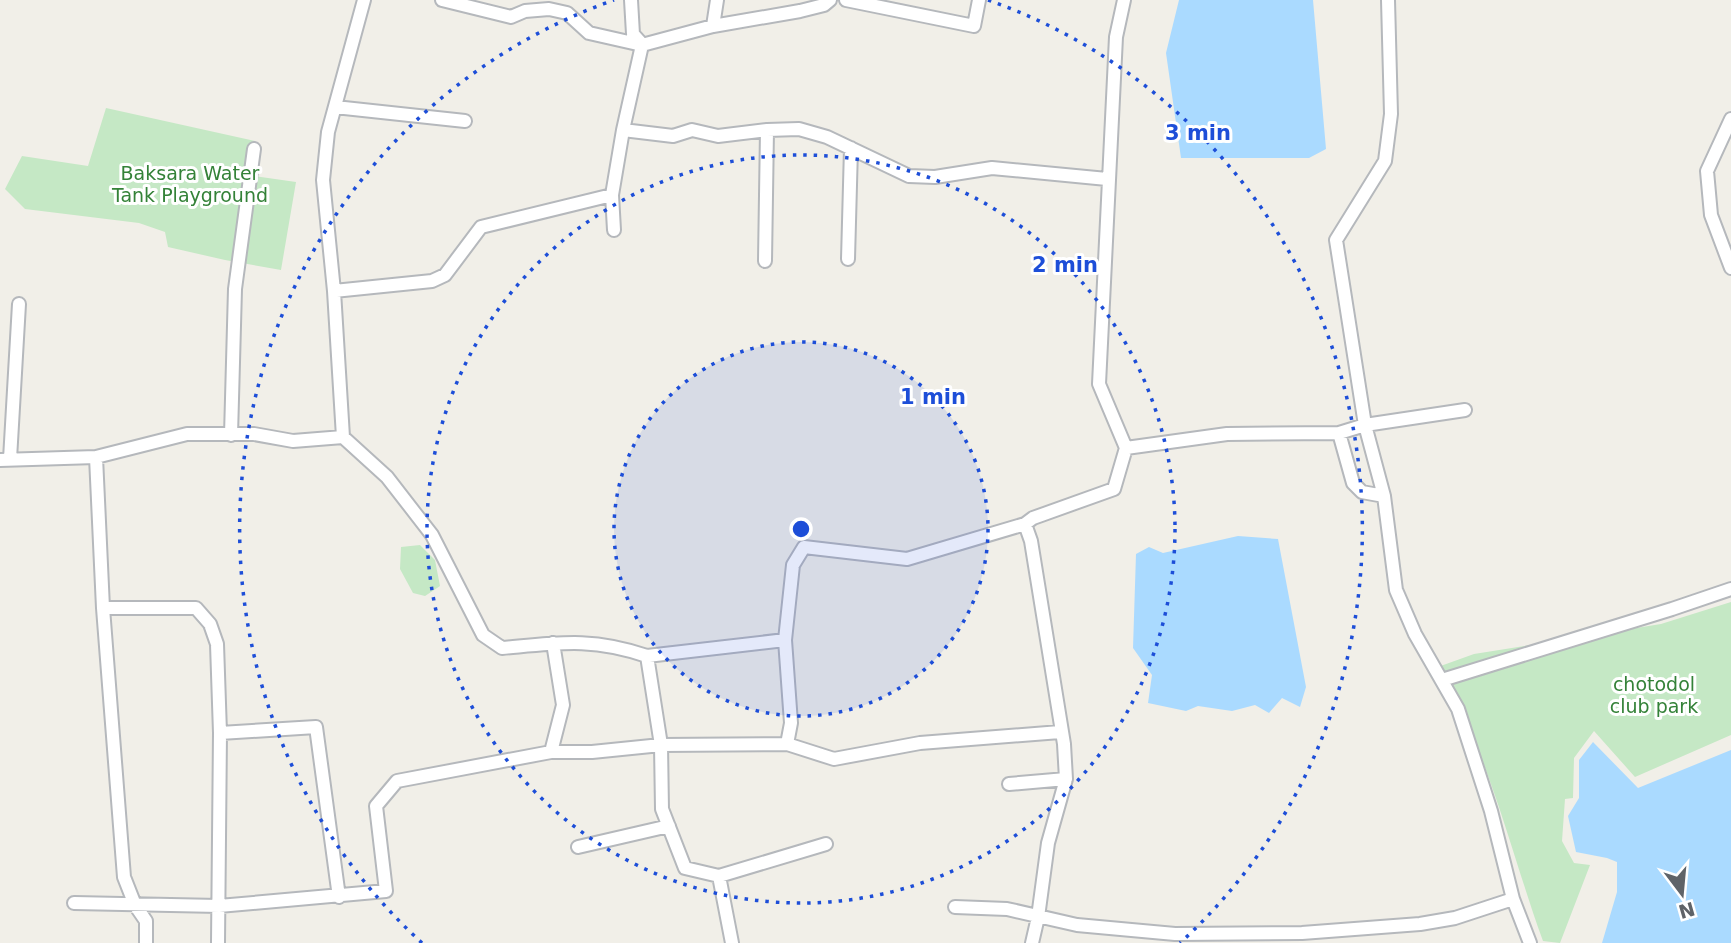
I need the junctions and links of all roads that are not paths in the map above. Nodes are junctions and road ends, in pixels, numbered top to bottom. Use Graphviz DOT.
graph roads {
  1 [pos="364,0"];
  2 [pos="442,0"];
  3 [pos="631,0"];
  4 [pos="717,0"];
  5 [pos="830,0"];
  6 [pos="846,0"];
  7 [pos="979,0"];
  8 [pos="1124,0"];
  9 [pos="1388,0"];
  10 [pos="713,26"];
  11 [pos="642,45"];
  12 [pos="335,107"];
  13 [pos="1731,119"];
  14 [pos="465,121"];
  15 [pos="623,130"];
  16 [pos="767,130"];
  17 [pos="851,148"];
  18 [pos="254,149"];
  19 [pos="1107,179"];
  20 [pos="612,195"];
  21 [pos="614,230"];
  22 [pos="848,259"];
  23 [pos="765,261"];
  24 [pos="1731,268"];
  25 [pos="334,291"];
  26 [pos="19,304"];
  27 [pos="1465,410"];
  28 [pos="1366,425"];
  29 [pos="1339,433"];
  30 [pos="231,435"];
  31 [pos="343,437"];
  32 [pos="1126,449"];
  33 [pos="96,457"];
  34 [pos="5,459"];
  35 [pos="1384,496"];
  36 [pos="1025,524"];
  37 [pos="1731,589"];
  38 [pos="103,608"];
  39 [pos="785,640"];
  40 [pos="553,643"];
  41 [pos="647,656"];
  42 [pos="1442,680"];
  43 [pos="1060,732"];
  44 [pos="220,733"];
  45 [pos="787,744"];
  46 [pos="661,745"];
  47 [pos="551,752"];
  48 [pos="1066,779"];
  49 [pos="1009,784"];
  50 [pos="669,826"];
  51 [pos="826,844"];
  52 [pos="578,847"];
  53 [pos="719,876"];
  54 [pos="339,897"];
  55 [pos="1513,899"];
  56 [pos="74,903"];
  57 [pos="135,905"];
  58 [pos="219,906"];
  59 [pos="955,907"];
  60 [pos="1038,917"];
  61 [pos="1173,939"];
  62 [pos="146,943"];
  63 [pos="218,943"];
  64 [pos="732,943"];
  65 [pos="1032,943"];
  66 [pos="1530,943"];
  1 -- 12 [label="street"];
  2 -- 11 [label="street"];
  3 -- 11 [label="street"];
  4 -- 10 [label="street"];
  5 -- 10 [label="street"];
  6 -- 7 [label="street"];
  8 -- 19 [label="street"];
  9 -- 28 [label="street"];
  10 -- 11 [label="street"];
  11 -- 15 [label="street"];
  12 -- 14 [label="street"];
  12 -- 25 [label="street"];
  13 -- 24 [label="street"];
  15 -- 16 [label="street"];
  15 -- 20 [label="street"];
  16 -- 17 [label="street"];
  16 -- 23 [label="street"];
  17 -- 19 [label="street"];
  17 -- 22 [label="street"];
  18 -- 30 [label="street"];
  19 -- 32 [label="street"];
  20 -- 21 [label="street"];
  20 -- 25 [label="street"];
  25 -- 31 [label="street"];
  26 -- 34 [label="street"];
  27 -- 28 [label="street"];
  28 -- 29 [label="street"];
  28 -- 35 [label="street"];
  29 -- 32 [label="street"];
  29 -- 35 [label="street"];
  30 -- 31 [label="street"];
  30 -- 33 [label="street"];
  31 -- 40 [label="street"];
  32 -- 36 [label="street"];
  33 -- 34 [label="street"];
  33 -- 38 [label="street"];
  35 -- 42 [label="street"];
  36 -- 39 [label="street"];
  36 -- 43 [label="street"];
  37 -- 42 [label="street"];
  38 -- 44 [label="street"];
  38 -- 57 [label="street"];
  39 -- 41 [label="street"];
  39 -- 45 [label="street"];
  40 -- 41 [label="street"];
  40 -- 47 [label="street"];
  41 -- 46 [label="street"];
  42 -- 55 [label="street"];
  43 -- 45 [label="street"];
  43 -- 48 [label="street"];
  44 -- 54 [label="street"];
  44 -- 58 [label="street"];
  45 -- 46 [label="street"];
  46 -- 47 [label="street"];
  46 -- 50 [label="street"];
  47 -- 54 [label="street"];
  48 -- 49 [label="street"];
  48 -- 60 [label="street"];
  50 -- 52 [label="street"];
  50 -- 53 [label="street"];
  51 -- 53 [label="street"];
  53 -- 64 [label="street"];
  54 -- 58 [label="street"];
  55 -- 61 [label="street"];
  55 -- 66 [label="street"];
  56 -- 57 [label="street"];
  57 -- 58 [label="street"];
  57 -- 62 [label="street"];
  58 -- 63 [label="street"];
  59 -- 60 [label="street"];
  60 -- 61 [label="street"];
  60 -- 65 [label="street"];
}
